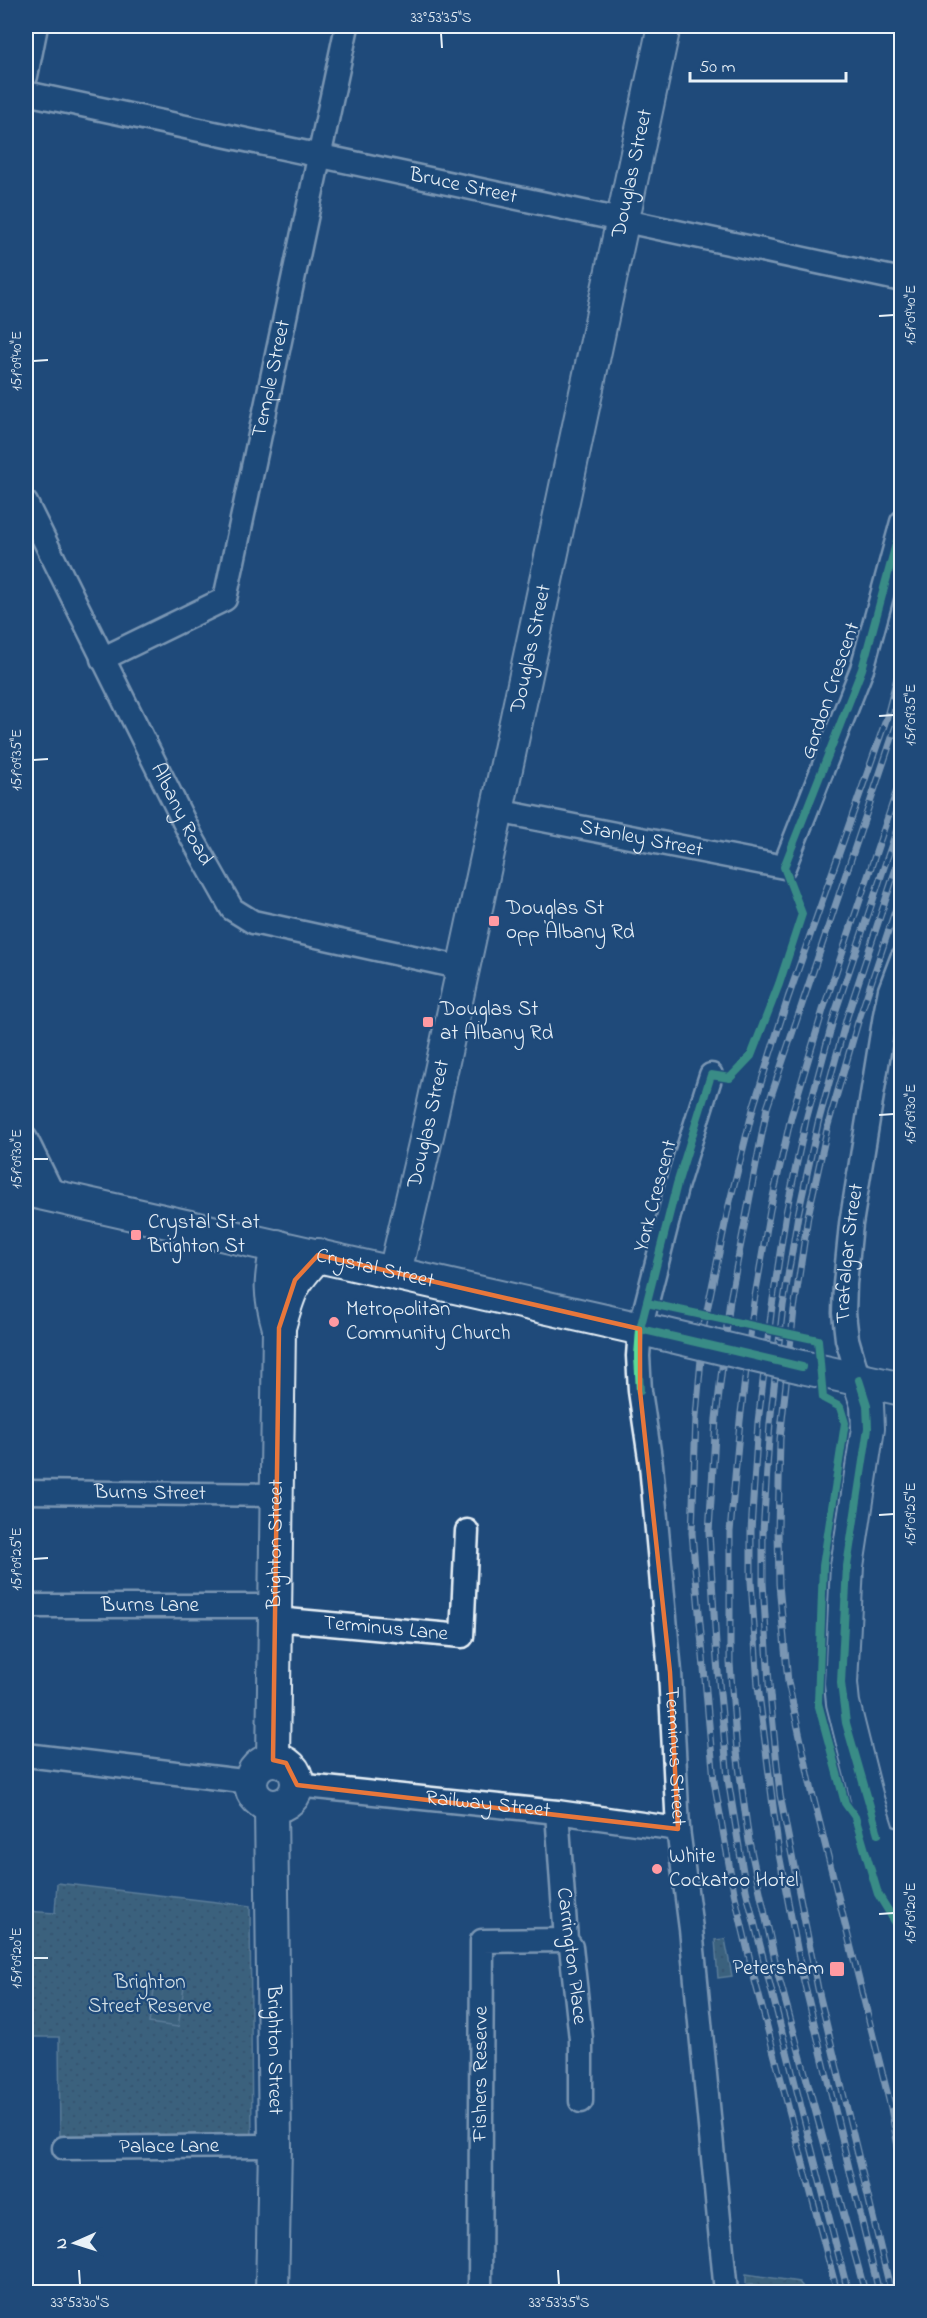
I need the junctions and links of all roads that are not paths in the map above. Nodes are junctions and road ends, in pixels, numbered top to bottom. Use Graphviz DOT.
graph roads {
  1 [pos="36,26"];
  2 [pos="347,26"];
  3 [pos="664,26"];
  4 [pos="26,76"];
  5 [pos="26,93"];
  6 [pos="320,157"];
  7 [pos="623,221"];
  8 [pos="902,280"];
  9 [pos="26,503"];
  10 [pos="902,522"];
  11 [pos="102,659"];
  12 [pos="497,811"];
  13 [pos="784,867"];
  14 [pos="902,958"];
  15 [pos="463,969"];
  16 [pos="902,1044"];
  17 [pos="879,1051"];
  18 [pos="711,1075"];
  19 [pos="26,1139"];
  20 [pos="40,1193"];
  21 [pos="277,1246"];
  22 [pos="318,1255"];
  23 [pos="395,1272"];
  24 [pos="279,1328"];
  25 [pos="651,1331"];
  26 [pos="859,1380"];
  27 [pos="902,1389"];
  28 [pos="26,1492"];
  29 [pos="277,1495"];
  30 [pos="466,1531"];
  31 [pos="26,1606"];
  32 [pos="276,1612"];
  33 [pos="26,1755"];
  34 [pos="273,1760"];
  35 [pos="251,1782"];
  36 [pos="297,1785"];
  37 [pos="271,1807"];
  38 [pos="557,1812"];
  39 [pos="678,1829"];
  40 [pos="890,1838"];
  41 [pos="900,1892"];
  42 [pos="566,1940"];
  43 [pos="581,2101"];
  44 [pos="275,2146"];
  45 [pos="64,2148"];
  46 [pos="272,2292"];
  47 [pos="480,2292"];
  48 [pos="726,2292"];
  1 -- 4 [label="street"];
  2 -- 6 [label="street, Temple Street"];
  3 -- 7 [label="main road, Douglas Street"];
  5 -- 6 [label="street, Bruce Street"];
  6 -- 7 [label="street, Bruce Street"];
  6 -- 11 [label="street, Temple Street"];
  7 -- 8 [label="street, Bruce Street"];
  7 -- 12 [label="main road, Douglas Street"];
  9 -- 11 [label="street, Albany Road"];
  10 -- 13 [label="street, Gordon Crescent"];
  11 -- 15 [label="street, Albany Road"];
  12 -- 13 [label="street, Stanley Street"];
  12 -- 15 [label="main road, Douglas Street"];
  14 -- 17 [label="street, Trafalgar Street"];
  15 -- 23 [label="main road, Douglas Street"];
  16 -- 17 [label="street"];
  17 -- 26 [label="street, Trafalgar Street"];
  18 -- 25 [label="street, York Crescent"];
  19 -- 20 [label="street"];
  20 -- 21 [label="main road, Crystal Street"];
  21 -- 22 [label="main road, Crystal Street"];
  21 -- 24 [label="main road, Brighton Street"];
  22 -- 23 [label="main road, Crystal Street"];
  22 -- 24 [label="main road, Brighton Street"];
  23 -- 25 [label="main road, Crystal Street"];
  24 -- 29 [label="main road, Brighton Street"];
  25 -- 26 [label="main road, Crystal Street, bridge"];
  25 -- 39 [label="street, Terminus Street"];
  26 -- 27 [label="main road, Crystal Street"];
  26 -- 40 [label="main road, Trafalgar Street"];
  28 -- 29 [label="street, Burns Street"];
  29 -- 32 [label="main road, Brighton Street"];
  30 -- 32 [label="street, Terminus Lane"];
  31 -- 32 [label="street, Burns Lane"];
  32 -- 34 [label="main road, Brighton Street"];
  33 -- 35 [label="street"];
  34 -- 35 [label="main road"];
  34 -- 36 [label="main road"];
  35 -- 37 [label="main road"];
  36 -- 37 [label="main road"];
  36 -- 38 [label="street, Railway Street"];
  37 -- 44 [label="main road, Brighton Street"];
  38 -- 39 [label="street, Railway Street"];
  38 -- 42 [label="street, Carrington Place"];
  39 -- 48 [label="street, Terminus Street"];
  40 -- 41 [label="main road, Trafalgar Street"];
  42 -- 43 [label="street, Carrington Place"];
  42 -- 47 [label="street, Fishers Reserve"];
  44 -- 45 [label="street, Palace Lane"];
  44 -- 46 [label="main road, Brighton Street"];
}
